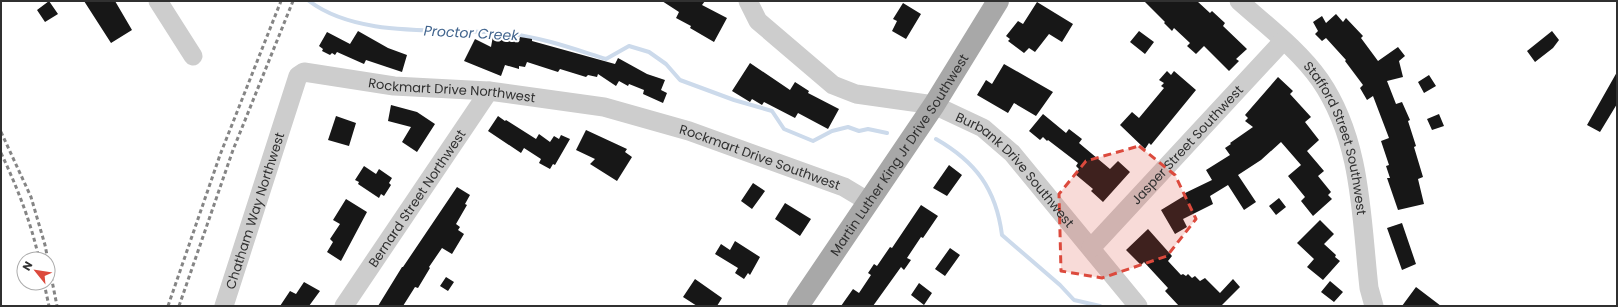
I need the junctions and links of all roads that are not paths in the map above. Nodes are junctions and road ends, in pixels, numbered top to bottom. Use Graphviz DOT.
graph roads {
  1 [pos="158,1"];
  2 [pos="748,1"];
  3 [pos="998,1"];
  4 [pos="1239,1"];
  5 [pos="1283,41"];
  6 [pos="193,56"];
  7 [pos="490,91"];
  8 [pos="934,106"];
  9 [pos="285,117"];
  10 [pos="648,120"];
  11 [pos="869,202"];
  12 [pos="1091,248"];
  13 [pos="224,306"];
  14 [pos="344,306"];
  15 [pos="798,306"];
  16 [pos="1138,306"];
  17 [pos="1374,306"];
  1 -- 6 [label="street"];
  2 -- 8 [label="street, Burbank Drive Southwest"];
  3 -- 8 [label="main road, Martin Luther King Jr Drive Southwest"];
  4 -- 5 [label="street, Stafford Street Southwest"];
  5 -- 12 [label="street, Jasper Street Southwest"];
  5 -- 17 [label="street, Stafford Street Southwest"];
  7 -- 9 [label="street, Rockmart Drive Northwest"];
  7 -- 10 [label="street, Rockmart Drive Northwest"];
  7 -- 14 [label="street, Bernard Street Northwest"];
  8 -- 11 [label="main road, Martin Luther King Jr Drive Southwest"];
  8 -- 12 [label="street, Burbank Drive Southwest"];
  9 -- 13 [label="street, Chatham Way Northwest"];
  10 -- 11 [label="street, Rockmart Drive Southwest"];
  11 -- 15 [label="main road, Martin Luther King Jr Drive Southwest"];
  12 -- 16 [label="street, Burbank Drive Southwest"];
}
